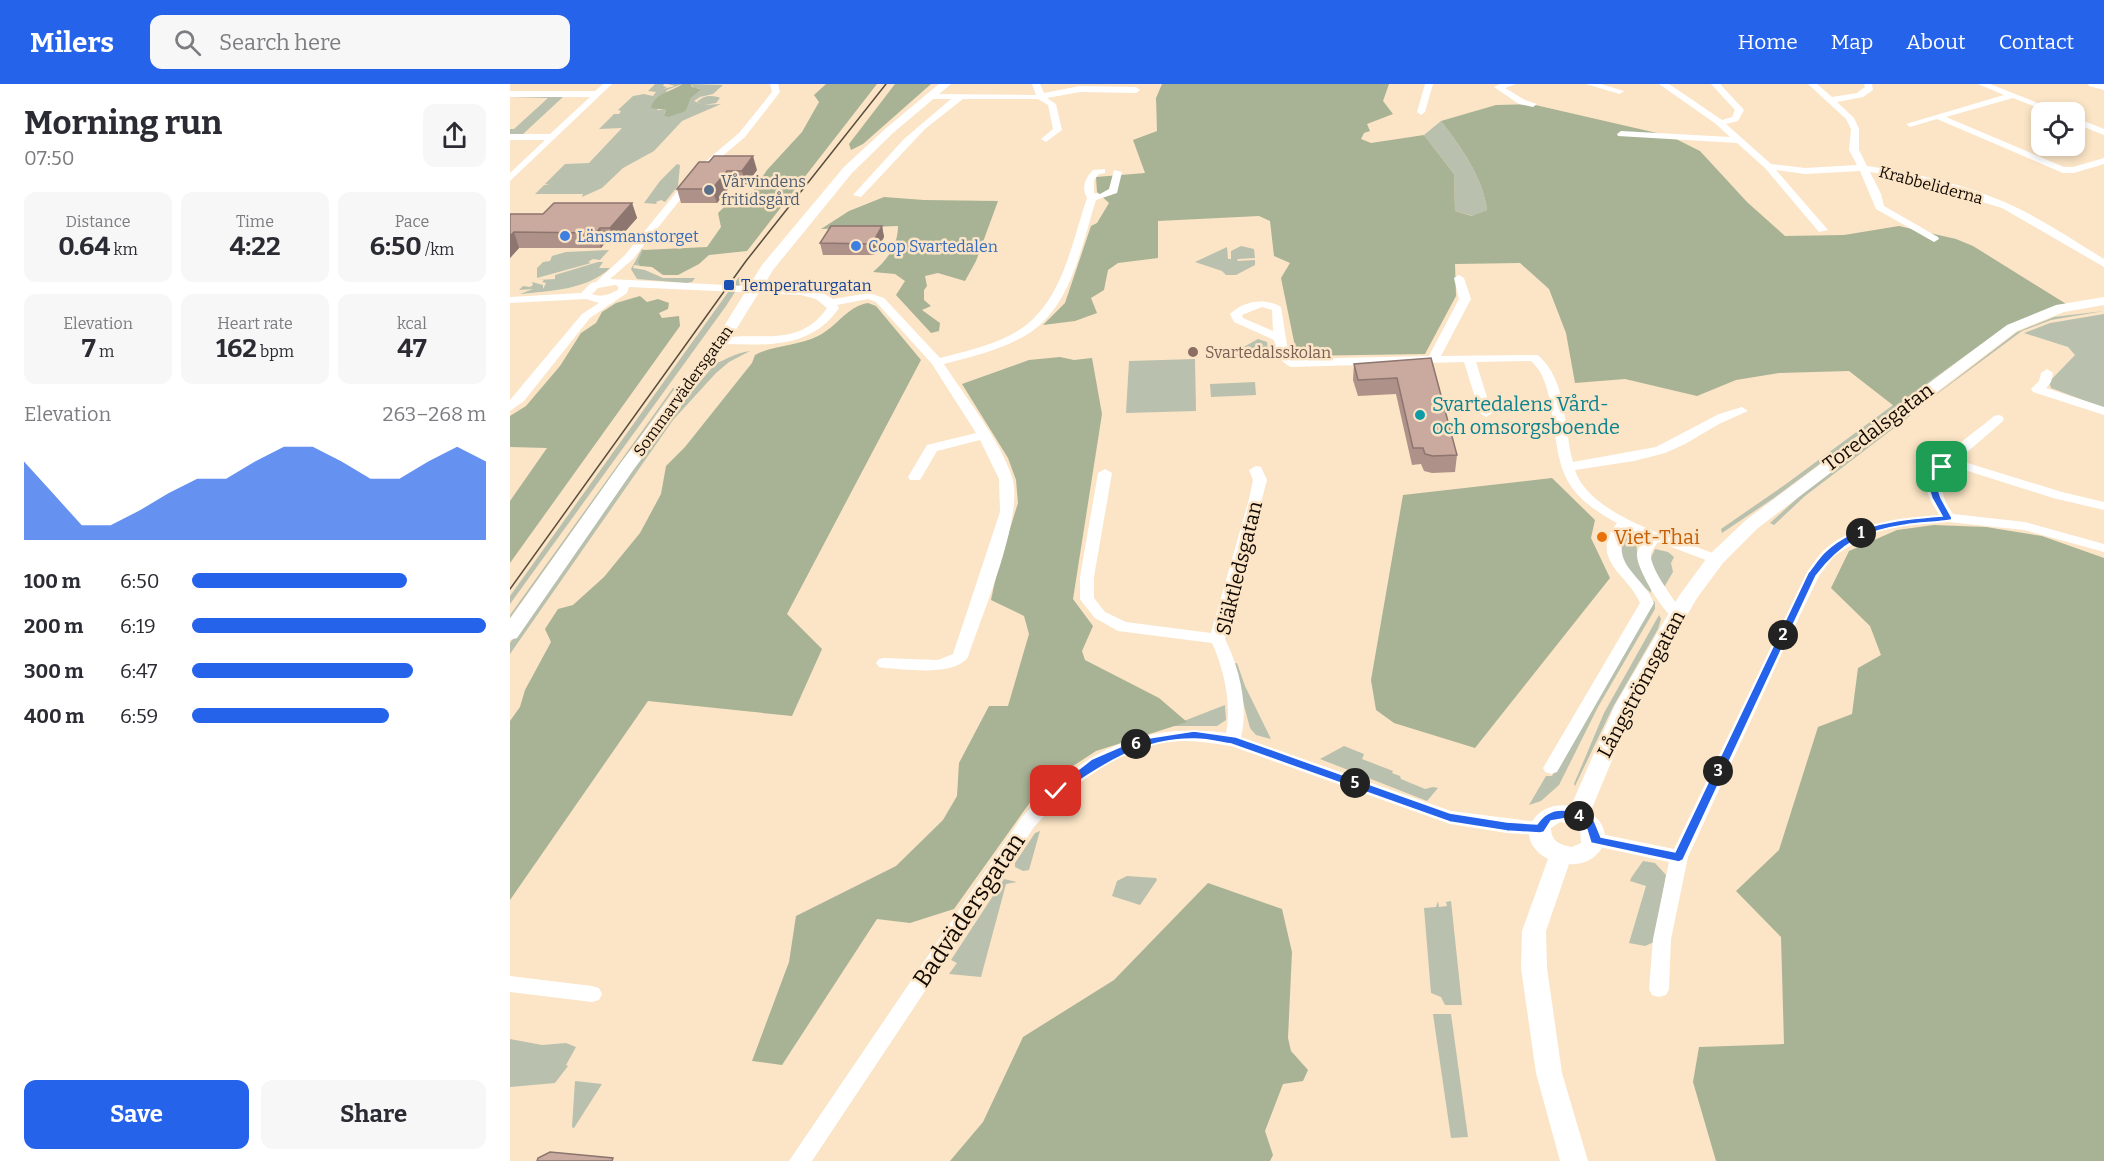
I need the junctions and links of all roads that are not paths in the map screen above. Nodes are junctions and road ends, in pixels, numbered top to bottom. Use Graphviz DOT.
graph roads {
  1 [pos="609,84"];
  2 [pos="774,84"];
  3 [pos="946,84"];
  4 [pos="1036,84"];
  5 [pos="1429,84"];
  6 [pos="1512,84"];
  7 [pos="1590,84"];
  8 [pos="1663,84"];
  9 [pos="1715,84"];
  10 [pos="1812,84"];
  11 [pos="1868,84"];
  12 [pos="1982,84"];
  13 [pos="2093,84"];
  14 [pos="2104,87"];
  15 [pos="968,90"];
  16 [pos="1136,90"];
  17 [pos="1620,91"];
  18 [pos="510,94"];
  19 [pos="598,94"];
  20 [pos="932,96"];
  21 [pos="2012,96"];
  22 [pos="959,97"];
  23 [pos="1041,98"];
  24 [pos="1832,100"];
  25 [pos="2031,103"];
  26 [pos="1533,104"];
  27 [pos="1421,112"];
  28 [pos="1939,117"];
  29 [pos="1720,123"];
  30 [pos="1910,124"];
  31 [pos="2085,124"];
  32 [pos="2104,132"];
  33 [pos="1621,134"];
  34 [pos="510,137"];
  35 [pos="553,137"];
  36 [pos="1046,139"];
  37 [pos="1740,140"];
  38 [pos="2104,160"];
  39 [pos="1768,166"];
  40 [pos="1862,168"];
  41 [pos="1102,171"];
  42 [pos="1117,172"];
  43 [pos="512,174"];
  44 [pos="858,195"];
  45 [pos="1092,198"];
  46 [pos="1823,230"];
  47 [pos="1934,239"];
  48 [pos="2104,253"];
  49 [pos="2092,254"];
  50 [pos="629,257"];
  51 [pos="2104,264"];
  52 [pos="1460,278"];
  53 [pos="597,284"];
  54 [pos="622,284"];
  55 [pos="686,288"];
  56 [pos="615,296"];
  57 [pos="589,297"];
  58 [pos="514,299"];
  59 [pos="2104,301"];
  60 [pos="831,303"];
  61 [pos="2104,309"];
  62 [pos="2052,313"];
  63 [pos="586,316"];
  64 [pos="1280,338"];
  65 [pos="722,341"];
  66 [pos="1469,358"];
  67 [pos="1433,360"];
  68 [pos="937,362"];
  69 [pos="2047,373"];
  70 [pos="2037,389"];
  71 [pos="2025,399"];
  72 [pos="510,407"];
  73 [pos="1742,411"];
  74 [pos="2104,411"];
  75 [pos="1486,413"];
  76 [pos="1998,419"];
  77 [pos="984,435"];
  78 [pos="1949,461"];
  79 [pos="1566,466"];
  80 [pos="1256,470"];
  81 [pos="1105,473"];
  82 [pos="915,477"];
  83 [pos="2104,506"];
  84 [pos="1948,518"];
  85 [pos="1626,522"];
  86 [pos="1654,535"];
  87 [pos="2104,548"];
  88 [pos="1716,559"];
  89 [pos="1678,616"];
  90 [pos="510,633"];
  91 [pos="1217,639"];
  92 [pos="884,663"];
  93 [pos="1232,740"];
  94 [pos="1551,768"];
  95 [pos="1578,816"];
  96 [pos="1540,828"];
  97 [pos="1596,840"];
  98 [pos="1561,854"];
  99 [pos="1679,857"];
  100 [pos="510,984"];
  101 [pos="1659,989"];
  102 [pos="592,994"];
  103 [pos="800,1161"];
  104 [pos="1574,1161"];
  1 -- 19 [label="street"];
  2 -- 50 [label="street"];
  3 -- 20 [label="street, Sommarvädersgatan"];
  4 -- 23 [label="street"];
  5 -- 27 [label="street"];
  6 -- 26 [label="street"];
  7 -- 17 [label="street"];
  8 -- 29 [label="street"];
  9 -- 29 [label="street"];
  10 -- 24 [label="street"];
  11 -- 24 [label="street"];
  12 -- 21 [label="street"];
  13 -- 14 [label="street"];
  15 -- 22 [label="street"];
  16 -- 23 [label="street"];
  18 -- 19 [label="street"];
  19 -- 35 [label="street"];
  20 -- 22 [label="street"];
  20 -- 65 [label="street, Sommarvädersgatan"];
  21 -- 25 [label="street"];
  21 -- 28 [label="street"];
  22 -- 23 [label="street"];
  22 -- 44 [label="street"];
  23 -- 36 [label="street"];
  24 -- 40 [label="street"];
  28 -- 30 [label="street"];
  28 -- 38 [label="street"];
  29 -- 37 [label="street"];
  31 -- 32 [label="street"];
  33 -- 37 [label="street"];
  34 -- 35 [label="street"];
  35 -- 43 [label="street"];
  37 -- 39 [label="street"];
  39 -- 40 [label="street, Krabbeliderna"];
  39 -- 46 [label="street"];
  40 -- 47 [label="street"];
  40 -- 49 [label="street, Krabbeliderna"];
  41 -- 45 [label="street"];
  42 -- 45 [label="street"];
  45 -- 68 [label="street"];
  48 -- 49 [label="street"];
  49 -- 51 [label="street, Krabbeliderna"];
  50 -- 53 [label="street"];
  50 -- 54 [label="street"];
  52 -- 67 [label="street"];
  53 -- 54 [label="street"];
  53 -- 57 [label="street"];
  53 -- 58 [label="street"];
  54 -- 55 [label="street"];
  54 -- 56 [label="street"];
  55 -- 56 [label="street"];
  55 -- 60 [label="street"];
  56 -- 57 [label="street"];
  56 -- 63 [label="street"];
  57 -- 58 [label="street"];
  57 -- 63 [label="street"];
  59 -- 62 [label="street, Toredalsgatan"];
  60 -- 65 [label="street"];
  60 -- 68 [label="street"];
  61 -- 62 [label="street, Toredalsgatan"];
  62 -- 88 [label="street, Toredalsgatan"];
  63 -- 72 [label="street"];
  64 -- 67 [label="street"];
  65 -- 90 [label="street, Sommarvädersgatan"];
  66 -- 67 [label="street"];
  66 -- 75 [label="street"];
  66 -- 79 [label="street"];
  68 -- 77 [label="street"];
  69 -- 70 [label="street"];
  70 -- 71 [label="street"];
  70 -- 74 [label="street"];
  73 -- 79 [label="street"];
  76 -- 78 [label="street"];
  77 -- 82 [label="street"];
  77 -- 92 [label="street"];
  78 -- 83 [label="street"];
  78 -- 84 [label="street"];
  79 -- 85 [label="street"];
  80 -- 91 [label="street, Släktledsgatan"];
  81 -- 91 [label="street"];
  84 -- 87 [label="street"];
  84 -- 99 [label="street"];
  85 -- 86 [label="street"];
  85 -- 94 [label="street, Långströmsgatan"];
  86 -- 88 [label="street"];
  86 -- 89 [label="street"];
  88 -- 89 [label="street, Långströmsgatan"];
  89 -- 95 [label="street, Långströmsgatan"];
  91 -- 93 [label="street, Släktledsgatan"];
  93 -- 96 [label="street"];
  93 -- 103 [label="street, Badvädersgatan"];
  95 -- 96 [label="street"];
  95 -- 97 [label="street"];
  96 -- 98 [label="street"];
  97 -- 98 [label="street"];
  97 -- 99 [label="street"];
  98 -- 104 [label="street"];
  99 -- 101 [label="street"];
  100 -- 102 [label="street"];
}
